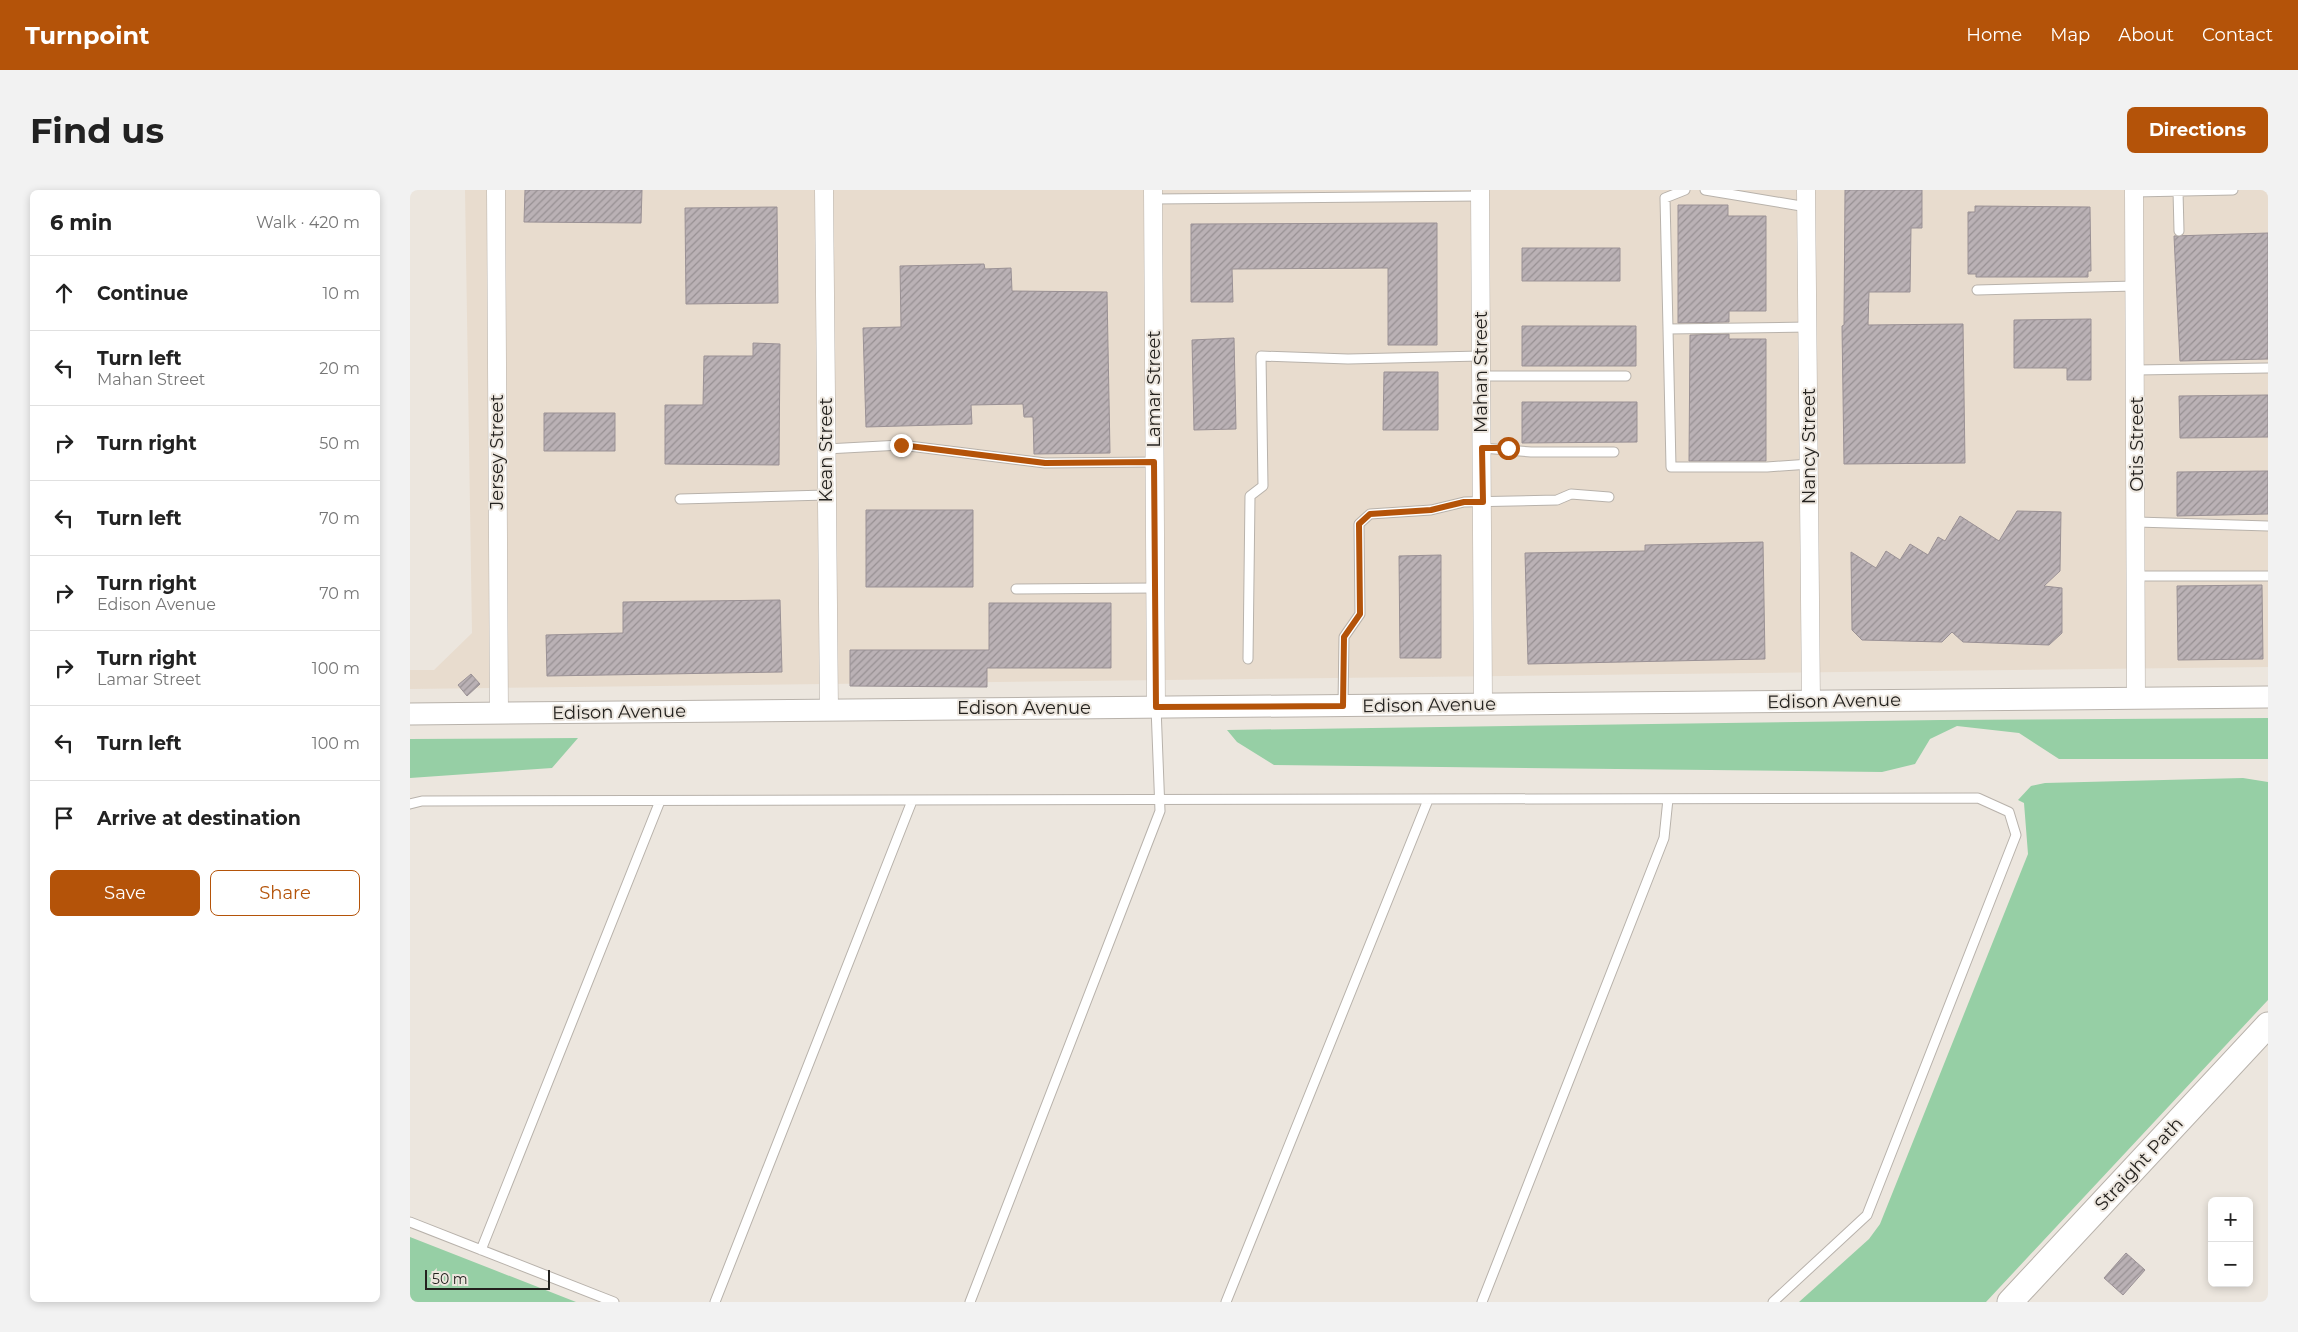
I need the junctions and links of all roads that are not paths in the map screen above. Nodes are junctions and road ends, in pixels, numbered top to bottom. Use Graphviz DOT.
graph roads {
  1 [pos="496,190"];
  2 [pos="824,190"];
  3 [pos="1685,190"];
  4 [pos="1705,190"];
  5 [pos="2233,190"];
  6 [pos="2134,191"];
  7 [pos="2178,191"];
  8 [pos="1480,193"];
  9 [pos="1153,194"];
  10 [pos="1806,199"];
  11 [pos="2178,231"];
  12 [pos="2135,286"];
  13 [pos="1977,290"];
  14 [pos="1808,327"];
  15 [pos="1668,329"];
  16 [pos="1481,356"];
  17 [pos="2268,368"];
  18 [pos="2136,370"];
  19 [pos="1481,376"];
  20 [pos="1626,376"];
  21 [pos="1482,448"];
  22 [pos="826,449"];
  23 [pos="1614,452"];
  24 [pos="1154,462"];
  25 [pos="1810,464"];
  26 [pos="826,495"];
  27 [pos="1609,497"];
  28 [pos="680,499"];
  29 [pos="1483,502"];
  30 [pos="2137,522"];
  31 [pos="2268,526"];
  32 [pos="2137,576"];
  33 [pos="2268,576"];
  34 [pos="1155,588"];
  35 [pos="1016,589"];
  36 [pos="1248,659"];
  37 [pos="2268,697"];
  38 [pos="2136,698"];
  39 [pos="1811,701"];
  40 [pos="1483,704"];
  41 [pos="1343,706"];
  42 [pos="1156,707"];
  43 [pos="829,710"];
  44 [pos="410,714"];
  45 [pos="499,714"];
  46 [pos="1668,799"];
  47 [pos="1428,800"];
  48 [pos="660,801"];
  49 [pos="912,801"];
  50 [pos="1159,801"];
  51 [pos="410,804"];
  52 [pos="2268,1025"];
  53 [pos="410,1222"];
  54 [pos="480,1250"];
  55 [pos="614,1302"];
  56 [pos="715,1302"];
  57 [pos="970,1302"];
  58 [pos="1226,1302"];
  59 [pos="1482,1302"];
  60 [pos="1774,1302"];
  61 [pos="2010,1302"];
  1 -- 45 [label="street, Jersey Street"];
  2 -- 22 [label="street, Kean Street"];
  3 -- 15 [label="lane"];
  4 -- 10 [label="lane"];
  5 -- 7 [label="lane"];
  6 -- 7 [label="lane"];
  6 -- 12 [label="street, Otis Street"];
  7 -- 11 [label="lane"];
  8 -- 9 [label="lane"];
  8 -- 16 [label="street, Mahan Street"];
  9 -- 24 [label="street, Lamar Street"];
  10 -- 14 [label="street, Nancy Street"];
  12 -- 13 [label="lane"];
  12 -- 18 [label="street, Otis Street"];
  14 -- 15 [label="lane"];
  14 -- 25 [label="street, Nancy Street"];
  15 -- 25 [label="lane"];
  16 -- 19 [label="street, Mahan Street"];
  16 -- 36 [label="lane"];
  17 -- 18 [label="lane"];
  18 -- 30 [label="street, Otis Street"];
  19 -- 20 [label="lane"];
  19 -- 21 [label="street, Mahan Street"];
  21 -- 23 [label="lane"];
  21 -- 29 [label="street, Mahan Street"];
  22 -- 24 [label="lane"];
  22 -- 26 [label="street, Kean Street"];
  24 -- 34 [label="street, Lamar Street"];
  25 -- 39 [label="street, Nancy Street"];
  26 -- 28 [label="lane"];
  26 -- 43 [label="street, Kean Street"];
  27 -- 29 [label="lane"];
  29 -- 40 [label="street, Mahan Street"];
  29 -- 41 [label="lane"];
  30 -- 31 [label="lane"];
  30 -- 32 [label="street, Otis Street"];
  32 -- 33 [label="lane"];
  32 -- 38 [label="street, Otis Street"];
  34 -- 35 [label="lane"];
  34 -- 42 [label="street, Lamar Street"];
  37 -- 38 [label="street, Edison Avenue"];
  38 -- 39 [label="street, Edison Avenue"];
  39 -- 40 [label="street, Edison Avenue"];
  40 -- 41 [label="street, Edison Avenue"];
  41 -- 42 [label="street, Edison Avenue"];
  42 -- 43 [label="street, Edison Avenue"];
  42 -- 50 [label="lane"];
  43 -- 45 [label="street, Edison Avenue"];
  44 -- 45 [label="street, Edison Avenue"];
  46 -- 47 [label="lane"];
  46 -- 59 [label="lane"];
  46 -- 60 [label="lane"];
  47 -- 50 [label="lane"];
  47 -- 58 [label="lane"];
  48 -- 49 [label="lane"];
  48 -- 51 [label="lane"];
  48 -- 54 [label="lane"];
  49 -- 50 [label="lane"];
  49 -- 56 [label="lane"];
  50 -- 57 [label="lane"];
  52 -- 61 [label="main road, Straight Path"];
  53 -- 54 [label="lane"];
  54 -- 55 [label="lane"];
}
